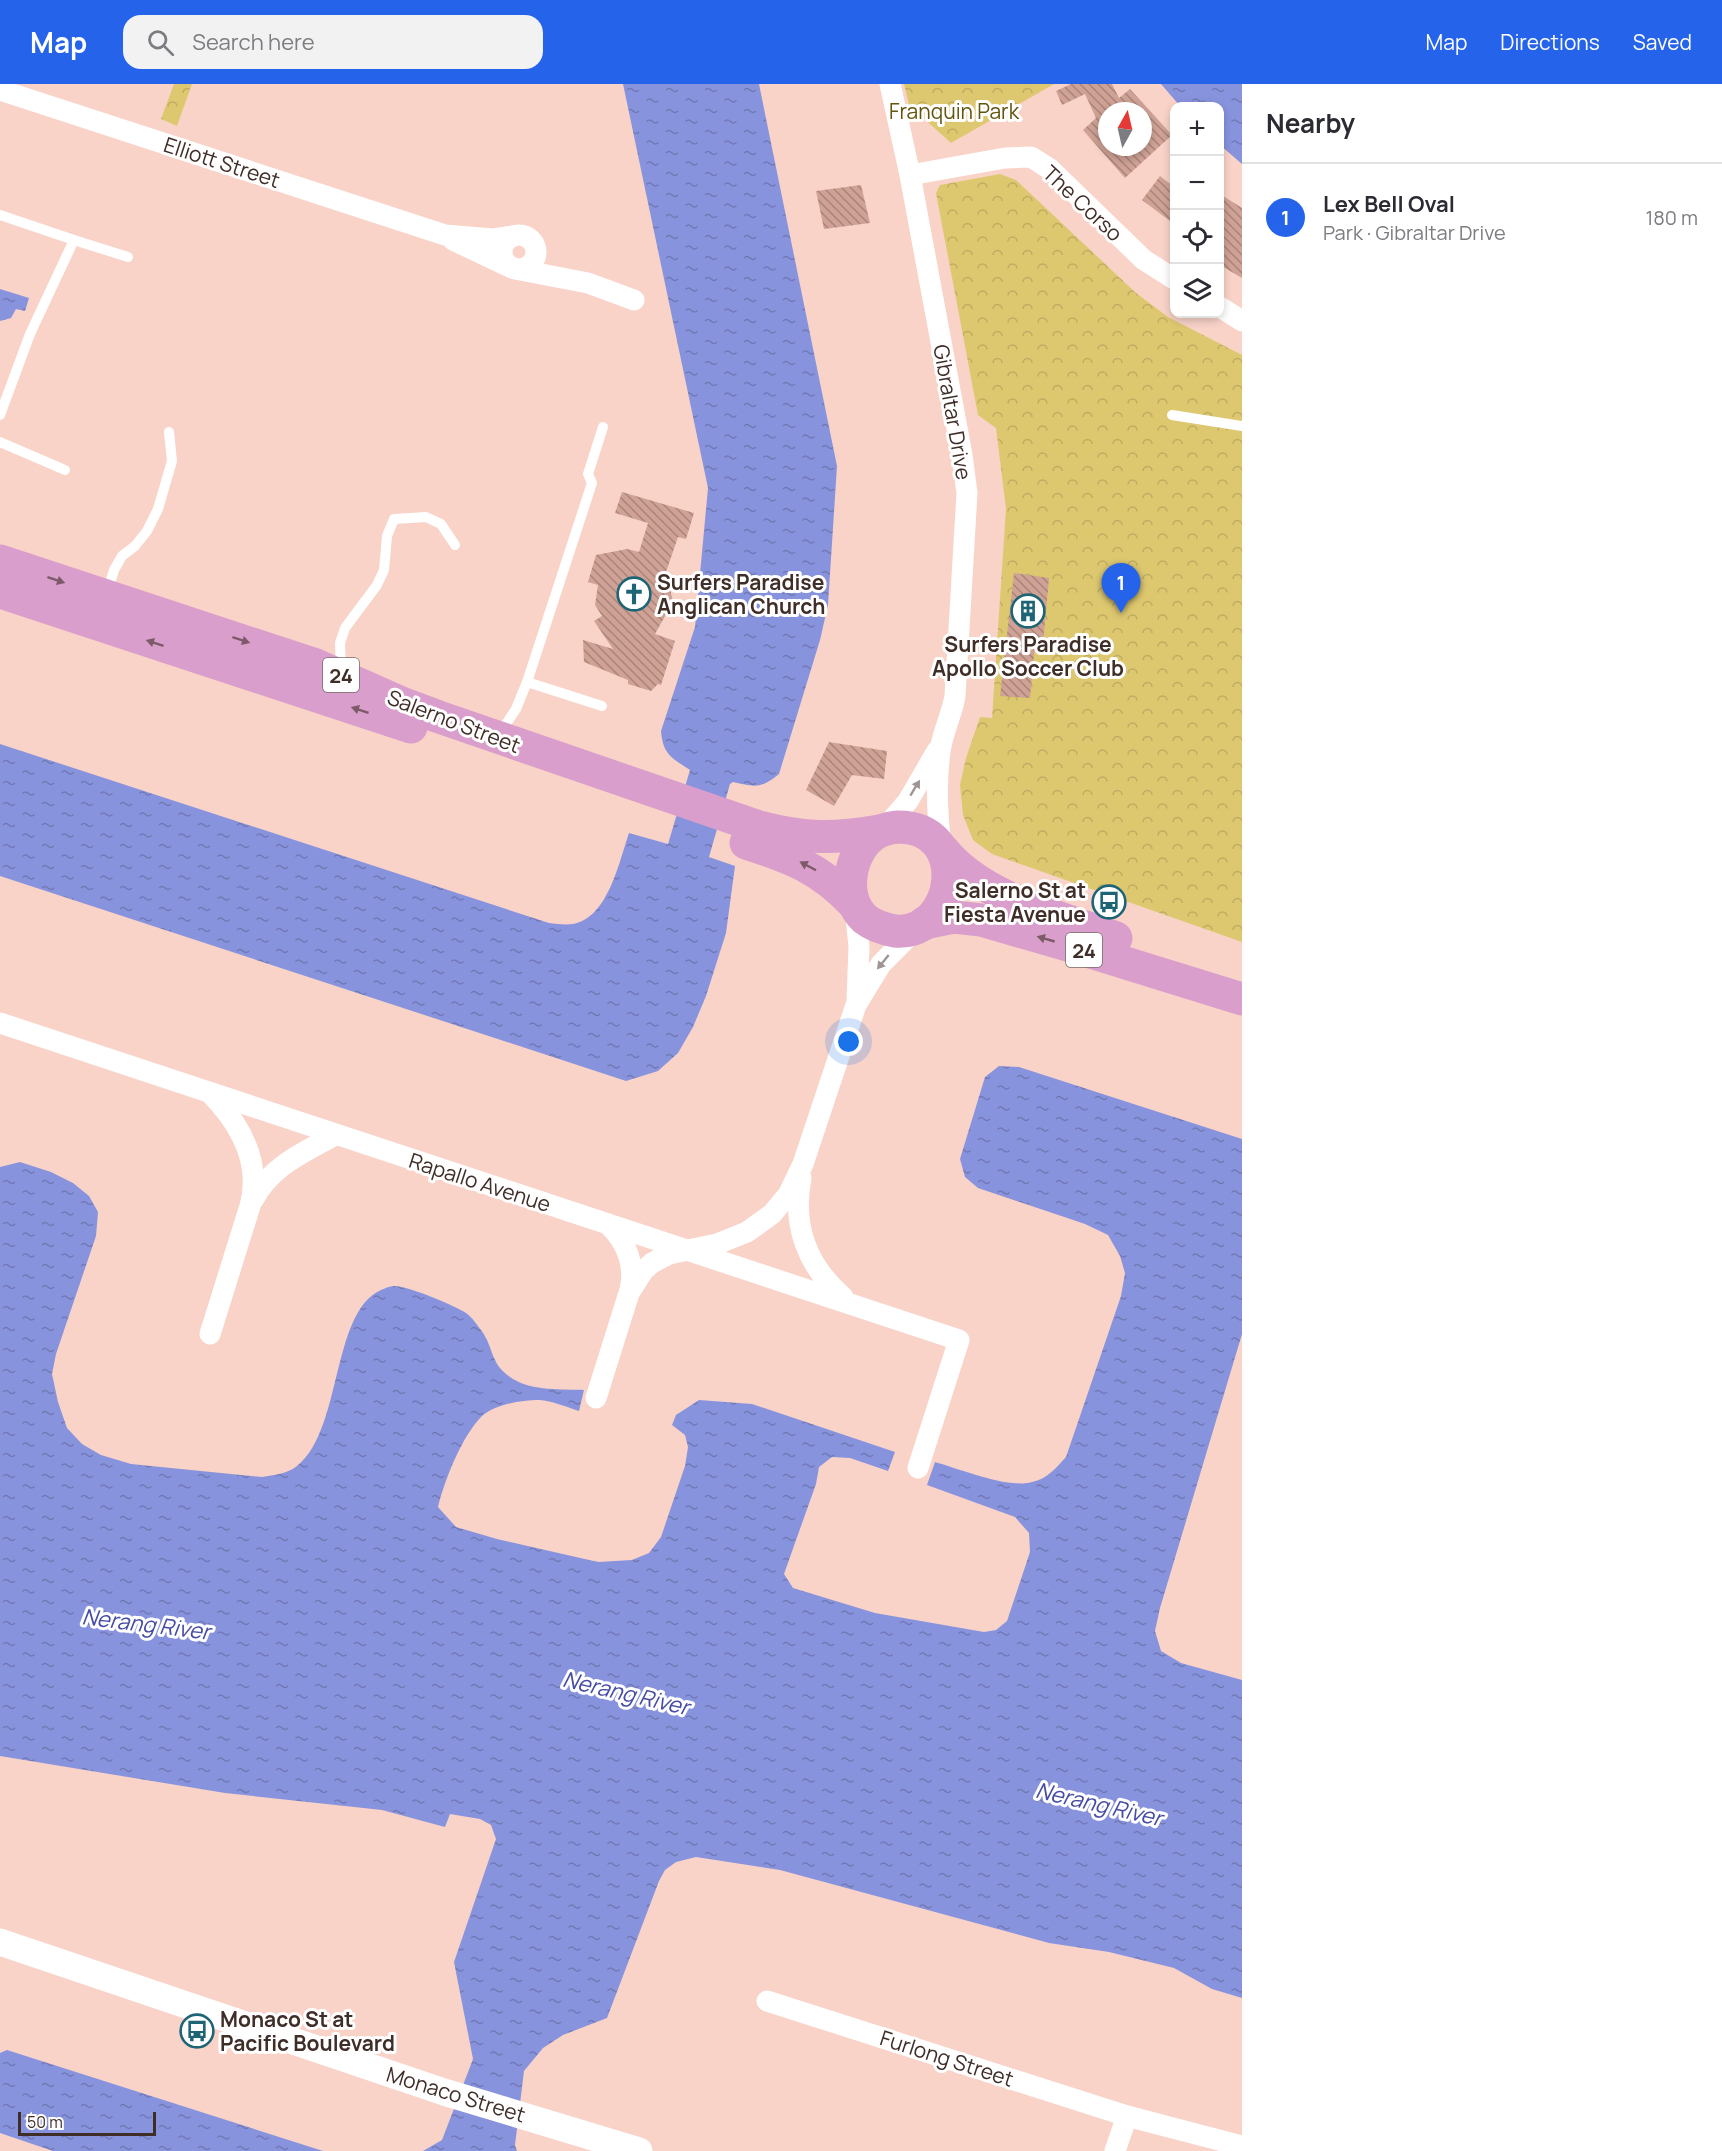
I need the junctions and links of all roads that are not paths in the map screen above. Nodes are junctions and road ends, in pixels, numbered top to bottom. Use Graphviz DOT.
graph roads {
  1 [pos="890,84"];
  2 [pos="0,90"];
  3 [pos="910,175"];
  4 [pos="0,215"];
  5 [pos="445,235"];
  6 [pos="522,239"];
  7 [pos="74,240"];
  8 [pos="128,257"];
  9 [pos="514,268"];
  10 [pos="1170,276"];
  11 [pos="588,283"];
  12 [pos="634,300"];
  13 [pos="1224,310"];
  14 [pos="1242,321"];
  15 [pos="0,415"];
  16 [pos="1172,415"];
  17 [pos="1242,426"];
  18 [pos="603,427"];
  19 [pos="169,432"];
  20 [pos="0,442"];
  21 [pos="65,470"];
  22 [pos="455,545"];
  23 [pos="0,561"];
  24 [pos="0,592"];
  25 [pos="106,596"];
  26 [pos="341,675"];
  27 [pos="526,682"];
  28 [pos="602,706"];
  29 [pos="942,743"];
  30 [pos="493,746"];
  31 [pos="720,824"];
  32 [pos="882,830"];
  33 [pos="942,849"];
  34 [pos="854,903"];
  35 [pos="921,925"];
  36 [pos="1242,980"];
  37 [pos="1242,999"];
  38 [pos="856,1005"];
  39 [pos="0,1023"];
  40 [pos="210,1093"];
  41 [pos="335,1135"];
  42 [pos="806,1154"];
  43 [pos="250,1206"];
  44 [pos="608,1224"];
  45 [pos="686,1249"];
  46 [pos="629,1293"];
  47 [pos="848,1302"];
  48 [pos="210,1334"];
  49 [pos="596,1398"];
  50 [pos="918,1468"];
  51 [pos="0,1942"];
  52 [pos="767,2001"];
  53 [pos="1127,2116"];
  54 [pos="1242,2146"];
  55 [pos="639,2151"];
  56 [pos="1115,2151"];
  1 -- 3 [label="street, Gibraltar Drive"];
  2 -- 5 [label="street, Elliott Street"];
  3 -- 10 [label="street, The Corso"];
  3 -- 29 [label="street, Gibraltar Drive"];
  4 -- 7 [label="lane"];
  5 -- 6 [label="street, Elliott Street"];
  5 -- 9 [label="street, Elliott Street"];
  6 -- 9 [label="street"];
  6 -- 11 [label="street, Elliott Street"];
  7 -- 8 [label="lane"];
  7 -- 15 [label="lane"];
  9 -- 11 [label="street, Elliott Street"];
  11 -- 12 [label="street, Elliott Street"];
  13 -- 14 [label="street"];
  16 -- 17 [label="lane"];
  18 -- 27 [label="lane"];
  19 -- 25 [label="lane"];
  20 -- 21 [label="lane"];
  22 -- 26 [label="lane"];
  23 -- 25 [label="main road, Salerno Street / 24, one-way"];
  30 -- 24 [label="main road, Salerno Street / 24, one-way"];
  25 -- 26 [label="main road, Salerno Street / 24, one-way"];
  26 -- 30 [label="main road, Salerno Street / 24"];
  27 -- 28 [label="lane"];
  27 -- 30 [label="lane"];
  32 -- 29 [label="street, Gibraltar Drive, one-way"];
  29 -- 33 [label="street, Gibraltar Drive"];
  30 -- 31 [label="main road, Salerno Street / 24"];
  31 -- 32 [label="main road, Salerno Street / 24"];
  34 -- 31 [label="main road, Salerno Street / 24, one-way"];
  32 -- 33 [label="main road, 24"];
  32 -- 34 [label="main road"];
  33 -- 35 [label="main road"];
  33 -- 36 [label="main road, 24"];
  34 -- 35 [label="main road, 24"];
  34 -- 38 [label="street"];
  37 -- 35 [label="main road, 24, one-way"];
  35 -- 38 [label="street, one-way"];
  38 -- 42 [label="street"];
  39 -- 40 [label="street, Rapallo Avenue"];
  40 -- 41 [label="street, Rapallo Avenue"];
  40 -- 43 [label="street"];
  41 -- 43 [label="street"];
  41 -- 44 [label="street, Rapallo Avenue"];
  42 -- 45 [label="street"];
  42 -- 47 [label="street"];
  43 -- 48 [label="street"];
  44 -- 45 [label="street, Rapallo Avenue"];
  44 -- 46 [label="street"];
  45 -- 46 [label="street"];
  45 -- 47 [label="street, Rapallo Avenue"];
  46 -- 49 [label="street"];
  47 -- 50 [label="street, Rapallo Avenue"];
  51 -- 55 [label="street, Monaco Street"];
  52 -- 53 [label="street, Furlong Street"];
  53 -- 54 [label="street, Furlong Street"];
  53 -- 56 [label="street"];
}
